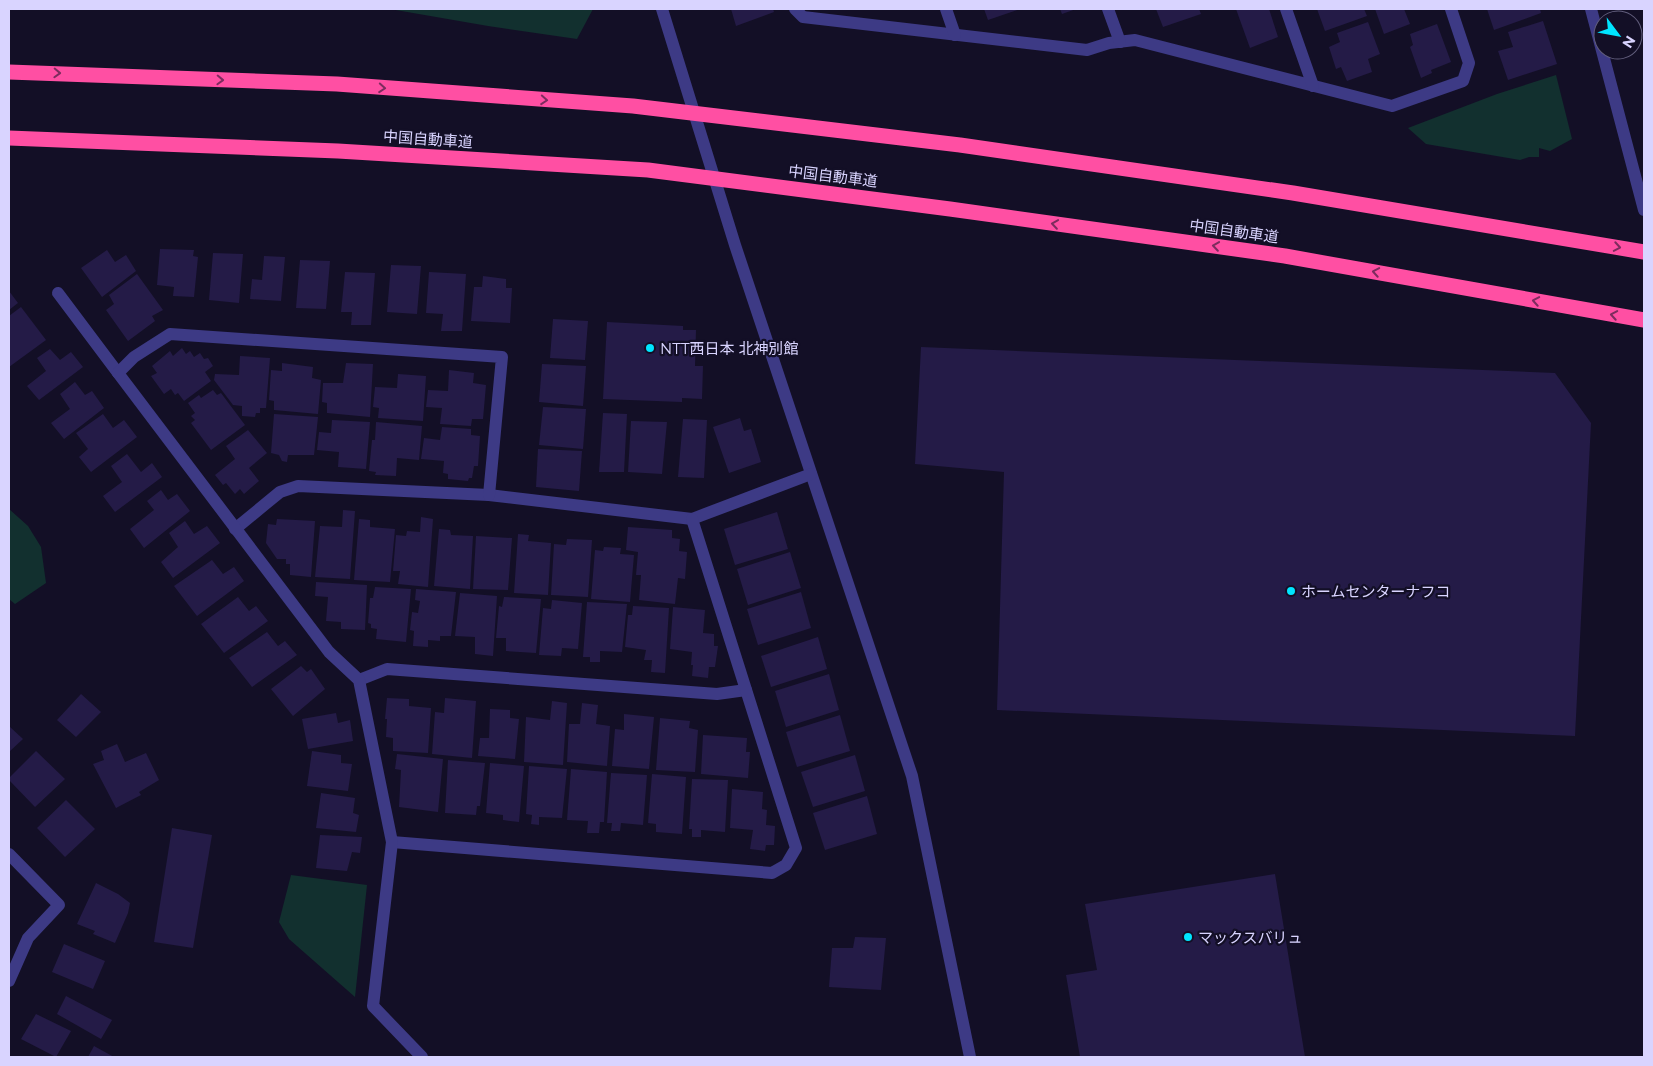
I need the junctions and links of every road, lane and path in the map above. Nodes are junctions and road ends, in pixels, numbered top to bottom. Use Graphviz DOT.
graph roads {
  1 [pos="662,9"];
  2 [pos="795,9"];
  3 [pos="946,9"];
  4 [pos="1108,9"];
  5 [pos="1286,9"];
  6 [pos="1450,9"];
  7 [pos="1591,9"];
  8 [pos="955,35"];
  9 [pos="1120,42"];
  10 [pos="9,72"];
  11 [pos="1313,86"];
  12 [pos="9,138"];
  13 [pos="1644,210"];
  14 [pos="1644,252"];
  15 [pos="58,293"];
  16 [pos="1644,320"];
  17 [pos="118,373"];
  18 [pos="811,474"];
  19 [pos="489,495"];
  20 [pos="692,519"];
  21 [pos="235,529"];
  22 [pos="360,680"];
  23 [pos="746,690"];
  24 [pos="392,842"];
  25 [pos="9,854"];
  26 [pos="9,981"];
  27 [pos="422,1057"];
  28 [pos="970,1057"];
  1 -- 18 [label="street"];
  2 -- 8 [label="street"];
  3 -- 8 [label="street"];
  4 -- 9 [label="street"];
  5 -- 11 [label="street"];
  6 -- 11 [label="street"];
  7 -- 13 [label="street"];
  8 -- 9 [label="street"];
  9 -- 11 [label="street"];
  10 -- 14 [label="highway, one-way"];
  16 -- 12 [label="highway, 中国自動車道, one-way"];
  15 -- 17 [label="street"];
  17 -- 19 [label="street"];
  17 -- 21 [label="street"];
  18 -- 20 [label="street"];
  18 -- 28 [label="street"];
  19 -- 20 [label="street"];
  19 -- 21 [label="street"];
  20 -- 23 [label="street"];
  21 -- 22 [label="street"];
  22 -- 23 [label="street"];
  22 -- 24 [label="street"];
  23 -- 24 [label="street"];
  24 -- 27 [label="street"];
  25 -- 26 [label="street"];
}
